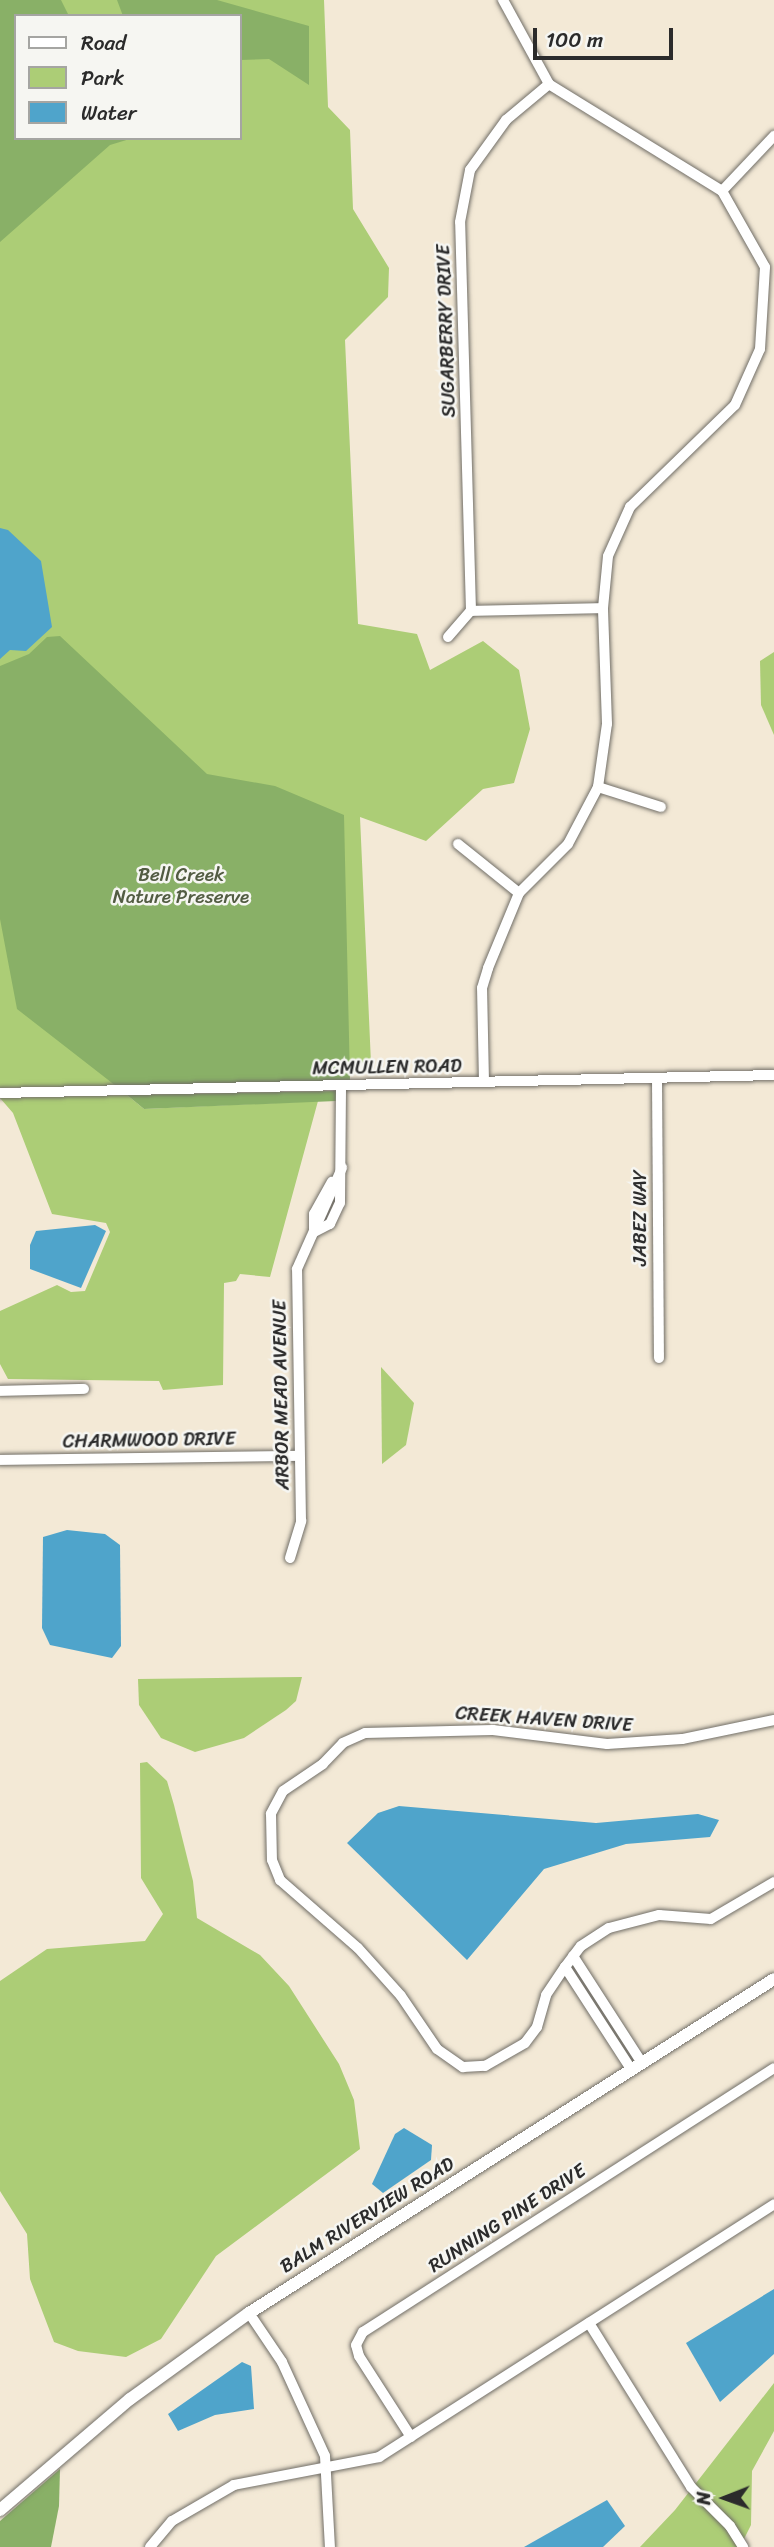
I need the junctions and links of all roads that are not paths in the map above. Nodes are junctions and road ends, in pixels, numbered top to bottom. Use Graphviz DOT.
graph roads {
  1 [pos="503,0"];
  2 [pos="549,84"];
  3 [pos="774,136"];
  4 [pos="722,191"];
  5 [pos="603,608"];
  6 [pos="471,611"];
  7 [pos="448,637"];
  8 [pos="598,787"];
  9 [pos="661,807"];
  10 [pos="458,844"];
  11 [pos="519,893"];
  12 [pos="774,1075"];
  13 [pos="657,1079"];
  14 [pos="484,1083"];
  15 [pos="341,1086"];
  16 [pos="0,1093"];
  17 [pos="342,1168"];
  18 [pos="314,1232"];
  19 [pos="659,1358"];
  20 [pos="84,1389"];
  21 [pos="0,1391"];
  22 [pos="299,1456"];
  23 [pos="0,1460"];
  24 [pos="290,1558"];
  25 [pos="774,1720"];
  26 [pos="774,1882"];
  27 [pos="573,1956"];
  28 [pos="565,1967"];
  29 [pos="774,1979"];
  30 [pos="636,2066"];
  31 [pos="774,2068"];
  32 [pos="774,2204"];
  33 [pos="249,2313"];
  34 [pos="589,2323"];
  35 [pos="411,2437"];
  36 [pos="327,2468"];
  37 [pos="0,2509"];
  38 [pos="150,2547"];
  39 [pos="330,2547"];
  40 [pos="743,2547"];
  1 -- 2 [label="street"];
  2 -- 4 [label="street"];
  2 -- 6 [label="street, SUGARBERRY DRIVE"];
  3 -- 4 [label="street"];
  4 -- 5 [label="street"];
  5 -- 6 [label="street"];
  5 -- 8 [label="street"];
  6 -- 7 [label="street"];
  8 -- 9 [label="street"];
  8 -- 11 [label="street"];
  10 -- 11 [label="street"];
  11 -- 14 [label="street"];
  12 -- 13 [label="street, MCMULLEN ROAD"];
  13 -- 14 [label="street, MCMULLEN ROAD"];
  13 -- 19 [label="street, JABEZ WAY"];
  14 -- 15 [label="street, MCMULLEN ROAD"];
  15 -- 16 [label="street, MCMULLEN ROAD"];
  15 -- 17 [label="street, ARBOR MEAD AVENUE"];
  17 -- 18 [label="street, ARBOR MEAD AVENUE"];
  17 -- 18 [label="street, ARBOR MEAD AVENUE"];
  18 -- 22 [label="street, ARBOR MEAD AVENUE"];
  20 -- 21 [label="street"];
  22 -- 23 [label="street, CHARMWOOD DRIVE"];
  22 -- 24 [label="street, ARBOR MEAD AVENUE"];
  25 -- 28 [label="street, CREEK HAVEN DRIVE"];
  26 -- 27 [label="street, CREEK HAVEN DRIVE"];
  27 -- 28 [label="street, CREEK HAVEN DRIVE"];
  27 -- 30 [label="street"];
  28 -- 30 [label="street"];
  29 -- 30 [label="main road, BALM RIVERVIEW ROAD"];
  30 -- 33 [label="main road, BALM RIVERVIEW ROAD"];
  31 -- 35 [label="street, RUNNING PINE DRIVE"];
  32 -- 34 [label="street"];
  33 -- 36 [label="street"];
  33 -- 37 [label="main road, BALM RIVERVIEW ROAD"];
  34 -- 35 [label="street"];
  34 -- 40 [label="street"];
  35 -- 36 [label="street"];
  36 -- 38 [label="street"];
  36 -- 39 [label="street"];
}
